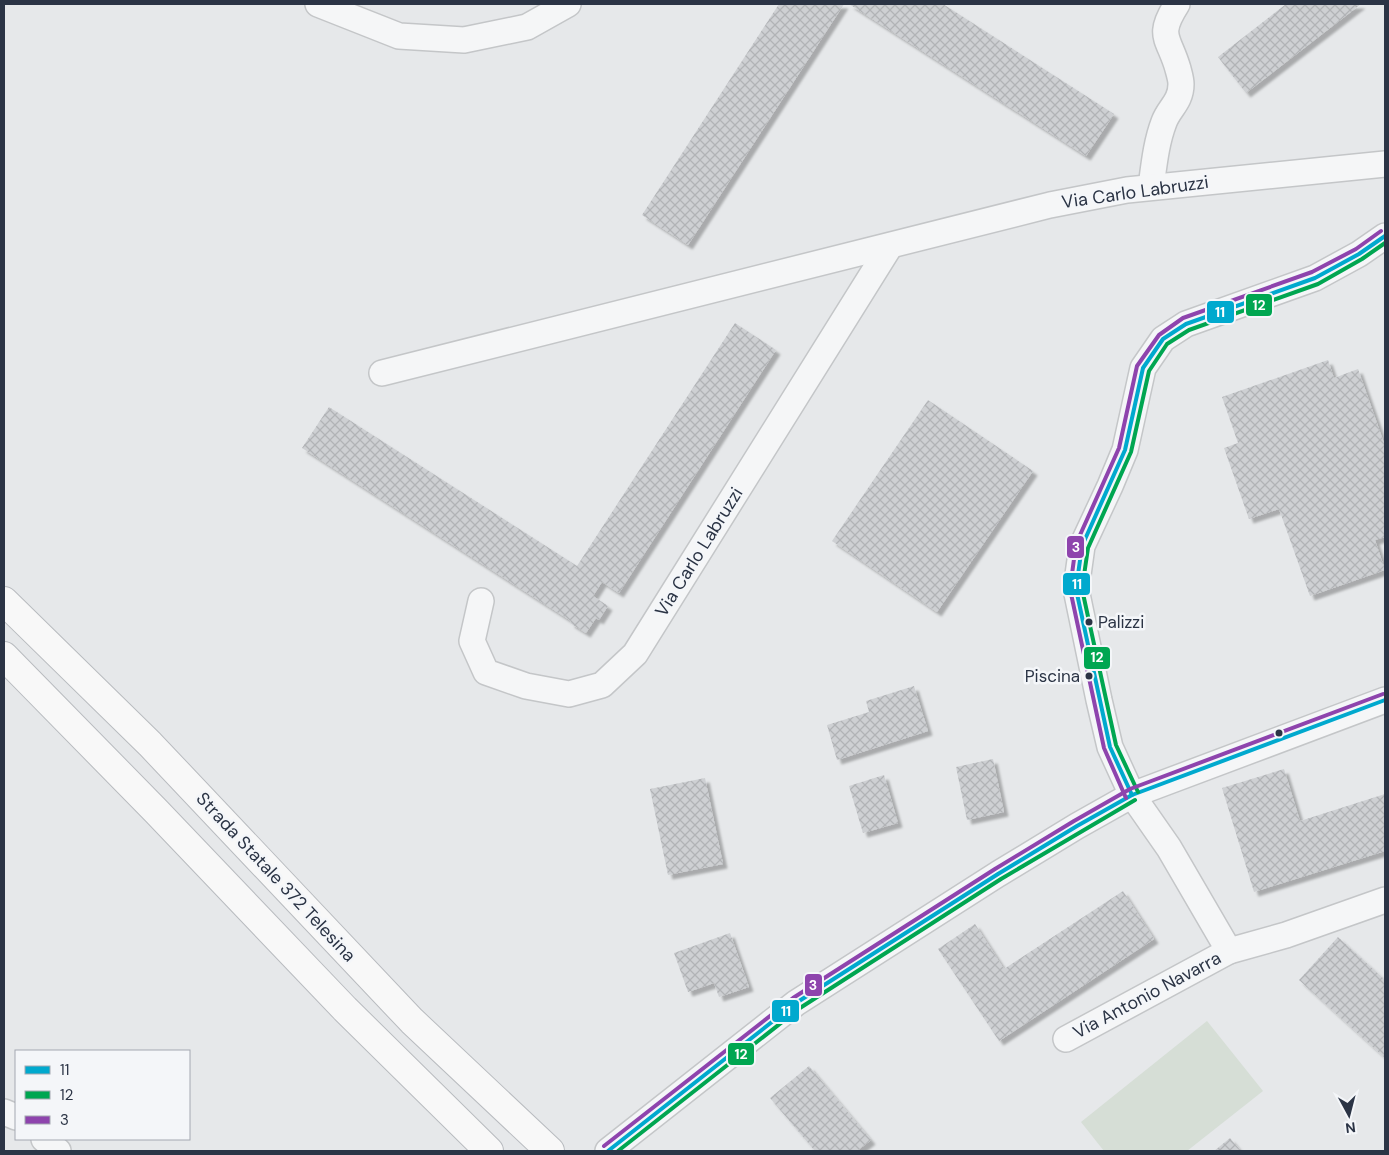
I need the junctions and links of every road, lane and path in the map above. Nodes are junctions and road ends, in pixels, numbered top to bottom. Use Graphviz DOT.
graph roads {
  1 [pos="318,4"];
  2 [pos="542,4"];
  3 [pos="568,4"];
  4 [pos="1177,4"];
  5 [pos="527,27"];
  6 [pos="1385,164"];
  7 [pos="1152,187"];
  8 [pos="1385,236"];
  9 [pos="890,246"];
  10 [pos="382,373"];
  11 [pos="4,601"];
  12 [pos="482,601"];
  13 [pos="4,656"];
  14 [pos="1385,700"];
  15 [pos="1132,795"];
  16 [pos="1385,900"];
  17 [pos="1229,951"];
  18 [pos="1066,1040"];
  19 [pos="45,1140"];
  20 [pos="58,1151"];
  21 [pos="489,1151"];
  22 [pos="550,1151"];
  23 [pos="608,1151"];
  1 -- 5 [label="street"];
  2 -- 5 [label="street"];
  3 -- 5 [label="street"];
  4 -- 7 [label="street"];
  6 -- 7 [label="street, Via Carlo Labruzzi"];
  7 -- 9 [label="street, Via Carlo Labruzzi"];
  8 -- 15 [label="street, Via Antonio Navarra"];
  9 -- 10 [label="street, Via Carlo Labruzzi"];
  9 -- 12 [label="street, Via Carlo Labruzzi"];
  11 -- 22 [label="highway, Strada Statale 372 Telesina"];
  13 -- 21 [label="highway"];
  14 -- 15 [label="street"];
  15 -- 17 [label="street, Via Antonio Navarra"];
  15 -- 23 [label="street"];
  16 -- 17 [label="street, Via Antonio Navarra"];
  17 -- 18 [label="street, Via Antonio Navarra"];
  19 -- 20 [label="street"];
}
